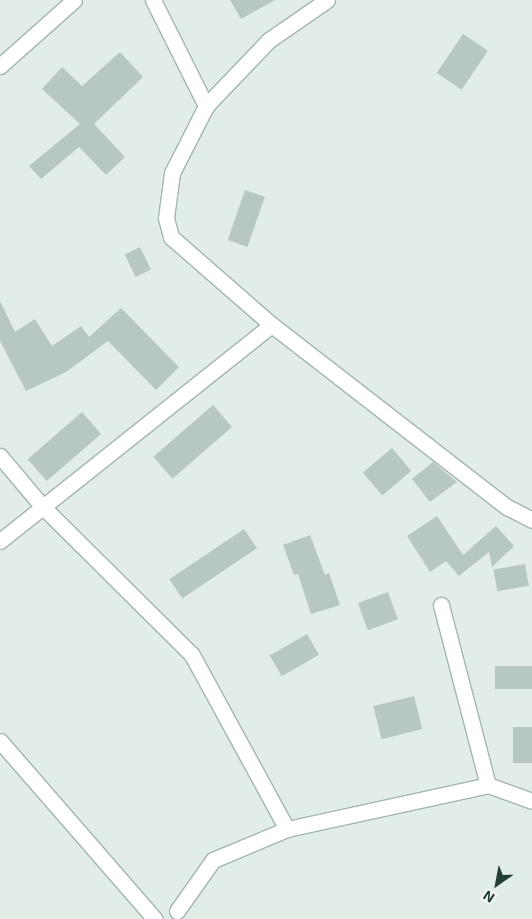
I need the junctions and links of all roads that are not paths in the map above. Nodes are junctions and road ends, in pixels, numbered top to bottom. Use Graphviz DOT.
graph roads {
  1 [pos="74,0"];
  2 [pos="153,0"];
  3 [pos="327,0"];
  4 [pos="0,66"];
  5 [pos="206,106"];
  6 [pos="272,324"];
  7 [pos="0,456"];
  8 [pos="42,506"];
  9 [pos="532,520"];
  10 [pos="0,541"];
  11 [pos="441,605"];
  12 [pos="0,741"];
  13 [pos="488,785"];
  14 [pos="532,801"];
  15 [pos="287,829"];
  16 [pos="177,911"];
  17 [pos="154,919"];
  1 -- 4 [label="street"];
  2 -- 5 [label="street"];
  3 -- 5 [label="street"];
  5 -- 6 [label="street"];
  6 -- 8 [label="street"];
  6 -- 9 [label="street"];
  7 -- 8 [label="street"];
  8 -- 10 [label="street"];
  8 -- 15 [label="street"];
  11 -- 13 [label="street"];
  12 -- 17 [label="street"];
  13 -- 14 [label="street"];
  13 -- 15 [label="street"];
  15 -- 16 [label="street"];
}
